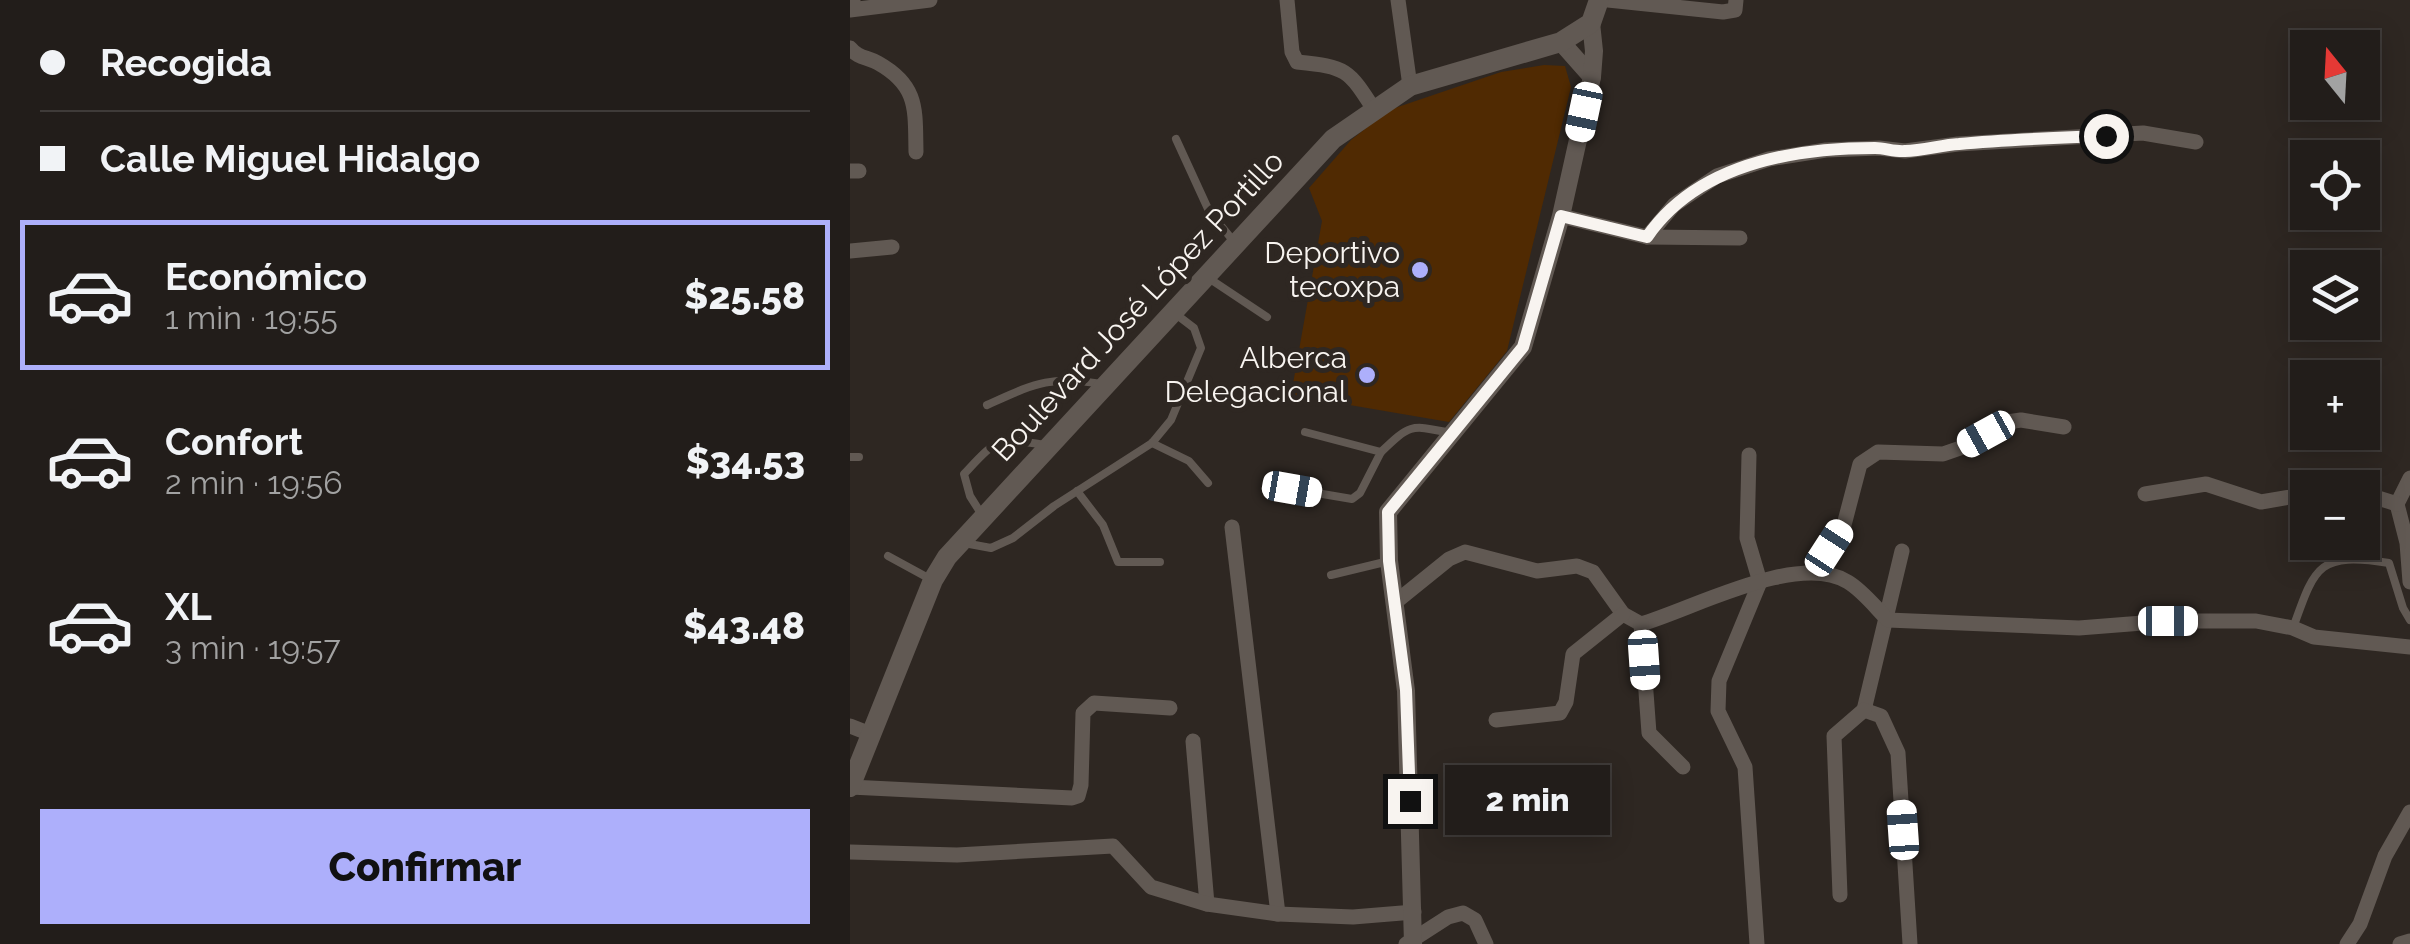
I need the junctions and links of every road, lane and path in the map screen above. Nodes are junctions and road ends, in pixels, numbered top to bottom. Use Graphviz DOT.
graph roads {
  1 [pos="853,0"];
  2 [pos="930,0"];
  3 [pos="1287,0"];
  4 [pos="1398,0"];
  5 [pos="1600,0"];
  6 [pos="1608,0"];
  7 [pos="1736,0"];
  8 [pos="1591,22"];
  9 [pos="1560,42"];
  10 [pos="850,48"];
  11 [pos="1592,77"];
  12 [pos="1410,86"];
  13 [pos="1375,110"];
  14 [pos="1176,139"];
  15 [pos="2196,142"];
  16 [pos="916,152"];
  17 [pos="1561,216"];
  18 [pos="1647,237"];
  19 [pos="1740,238"];
  20 [pos="1236,244"];
  21 [pos="892,247"];
  22 [pos="850,251"];
  23 [pos="1206,277"];
  24 [pos="1173,312"];
  25 [pos="1268,317"];
  26 [pos="1106,384"];
  27 [pos="987,405"];
  28 [pos="2064,427"];
  29 [pos="1305,432"];
  30 [pos="1451,433"];
  31 [pos="1152,443"];
  32 [pos="1050,446"];
  33 [pos="1381,452"];
  34 [pos="1749,455"];
  35 [pos="2410,478"];
  36 [pos="1208,483"];
  37 [pos="1292,489"];
  38 [pos="1077,492"];
  39 [pos="2145,494"];
  40 [pos="2290,497"];
  41 [pos="2380,499"];
  42 [pos="2397,504"];
  43 [pos="983,518"];
  44 [pos="1232,528"];
  45 [pos="960,542"];
  46 [pos="1902,550"];
  47 [pos="888,556"];
  48 [pos="1389,561"];
  49 [pos="1160,562"];
  50 [pos="1814,571"];
  51 [pos="1332,574"];
  52 [pos="932,580"];
  53 [pos="1760,582"];
  54 [pos="2410,582"];
  55 [pos="1396,601"];
  56 [pos="1624,614"];
  57 [pos="1888,620"];
  58 [pos="2410,620"];
  59 [pos="1641,624"];
  60 [pos="2294,628"];
  61 [pos="2410,647"];
  62 [pos="1170,708"];
  63 [pos="1864,710"];
  64 [pos="1496,720"];
  65 [pos="850,726"];
  66 [pos="873,735"];
  67 [pos="1192,740"];
  68 [pos="1683,767"];
  69 [pos="850,787"];
  70 [pos="2410,812"];
  71 [pos="850,852"];
  72 [pos="1840,895"];
  73 [pos="1206,904"];
  74 [pos="1414,912"];
  75 [pos="1278,914"];
  76 [pos="2360,924"];
  77 [pos="2410,941"];
  78 [pos="1411,942"];
  79 [pos="1486,944"];
  80 [pos="1756,944"];
  81 [pos="1910,944"];
  82 [pos="2347,944"];
  83 [pos="2364,944"];
  84 [pos="2400,944"];
  1 -- 2 [label="street"];
  3 -- 13 [label="street"];
  4 -- 12 [label="street"];
  5 -- 8 [label="main road"];
  6 -- 7 [label="street"];
  8 -- 9 [label="main road, Boulevard José López Portillo"];
  8 -- 11 [label="street"];
  9 -- 11 [label="street"];
  9 -- 12 [label="main road, Boulevard José López Portillo"];
  10 -- 16 [label="street"];
  11 -- 17 [label="street"];
  12 -- 13 [label="main road, Boulevard José López Portillo"];
  13 -- 20 [label="main road, Boulevard José López Portillo"];
  14 -- 20 [label="lane"];
  15 -- 18 [label="street"];
  17 -- 18 [label="street"];
  17 -- 30 [label="street"];
  18 -- 19 [label="street"];
  20 -- 23 [label="main road, Boulevard José López Portillo"];
  21 -- 22 [label="street"];
  23 -- 24 [label="main road, Boulevard José López Portillo"];
  23 -- 25 [label="lane"];
  24 -- 26 [label="main road, Boulevard José López Portillo"];
  24 -- 31 [label="lane"];
  26 -- 27 [label="lane"];
  26 -- 32 [label="main road, Boulevard José López Portillo"];
  28 -- 50 [label="street"];
  29 -- 33 [label="lane"];
  30 -- 33 [label="lane"];
  30 -- 48 [label="street"];
  31 -- 36 [label="lane"];
  31 -- 38 [label="lane"];
  32 -- 43 [label="main road, Boulevard José López Portillo"];
  32 -- 43 [label="lane"];
  33 -- 37 [label="lane"];
  34 -- 53 [label="street"];
  35 -- 42 [label="street"];
  38 -- 45 [label="lane"];
  38 -- 49 [label="lane"];
  39 -- 40 [label="street"];
  41 -- 42 [label="street"];
  42 -- 54 [label="street"];
  43 -- 45 [label="main road, Boulevard José López Portillo"];
  44 -- 75 [label="street"];
  45 -- 52 [label="main road, Boulevard José López Portillo"];
  46 -- 57 [label="street"];
  47 -- 52 [label="lane"];
  48 -- 51 [label="lane"];
  48 -- 55 [label="street"];
  50 -- 53 [label="street"];
  50 -- 57 [label="street"];
  52 -- 66 [label="main road, Boulevard José López Portillo"];
  53 -- 59 [label="street"];
  53 -- 80 [label="street"];
  55 -- 56 [label="street"];
  55 -- 74 [label="street"];
  56 -- 59 [label="street"];
  56 -- 64 [label="street"];
  57 -- 60 [label="street"];
  57 -- 63 [label="street"];
  58 -- 60 [label="lane"];
  59 -- 68 [label="street"];
  60 -- 61 [label="street"];
  62 -- 69 [label="street"];
  63 -- 72 [label="street"];
  63 -- 81 [label="street"];
  65 -- 66 [label="street"];
  66 -- 69 [label="main road, Boulevard José López Portillo"];
  67 -- 73 [label="street"];
  70 -- 76 [label="street"];
  71 -- 73 [label="street"];
  73 -- 75 [label="street"];
  74 -- 75 [label="street"];
  74 -- 78 [label="street"];
  76 -- 82 [label="street"];
  76 -- 83 [label="street"];
  77 -- 84 [label="street"];
  78 -- 79 [label="street"];
}
